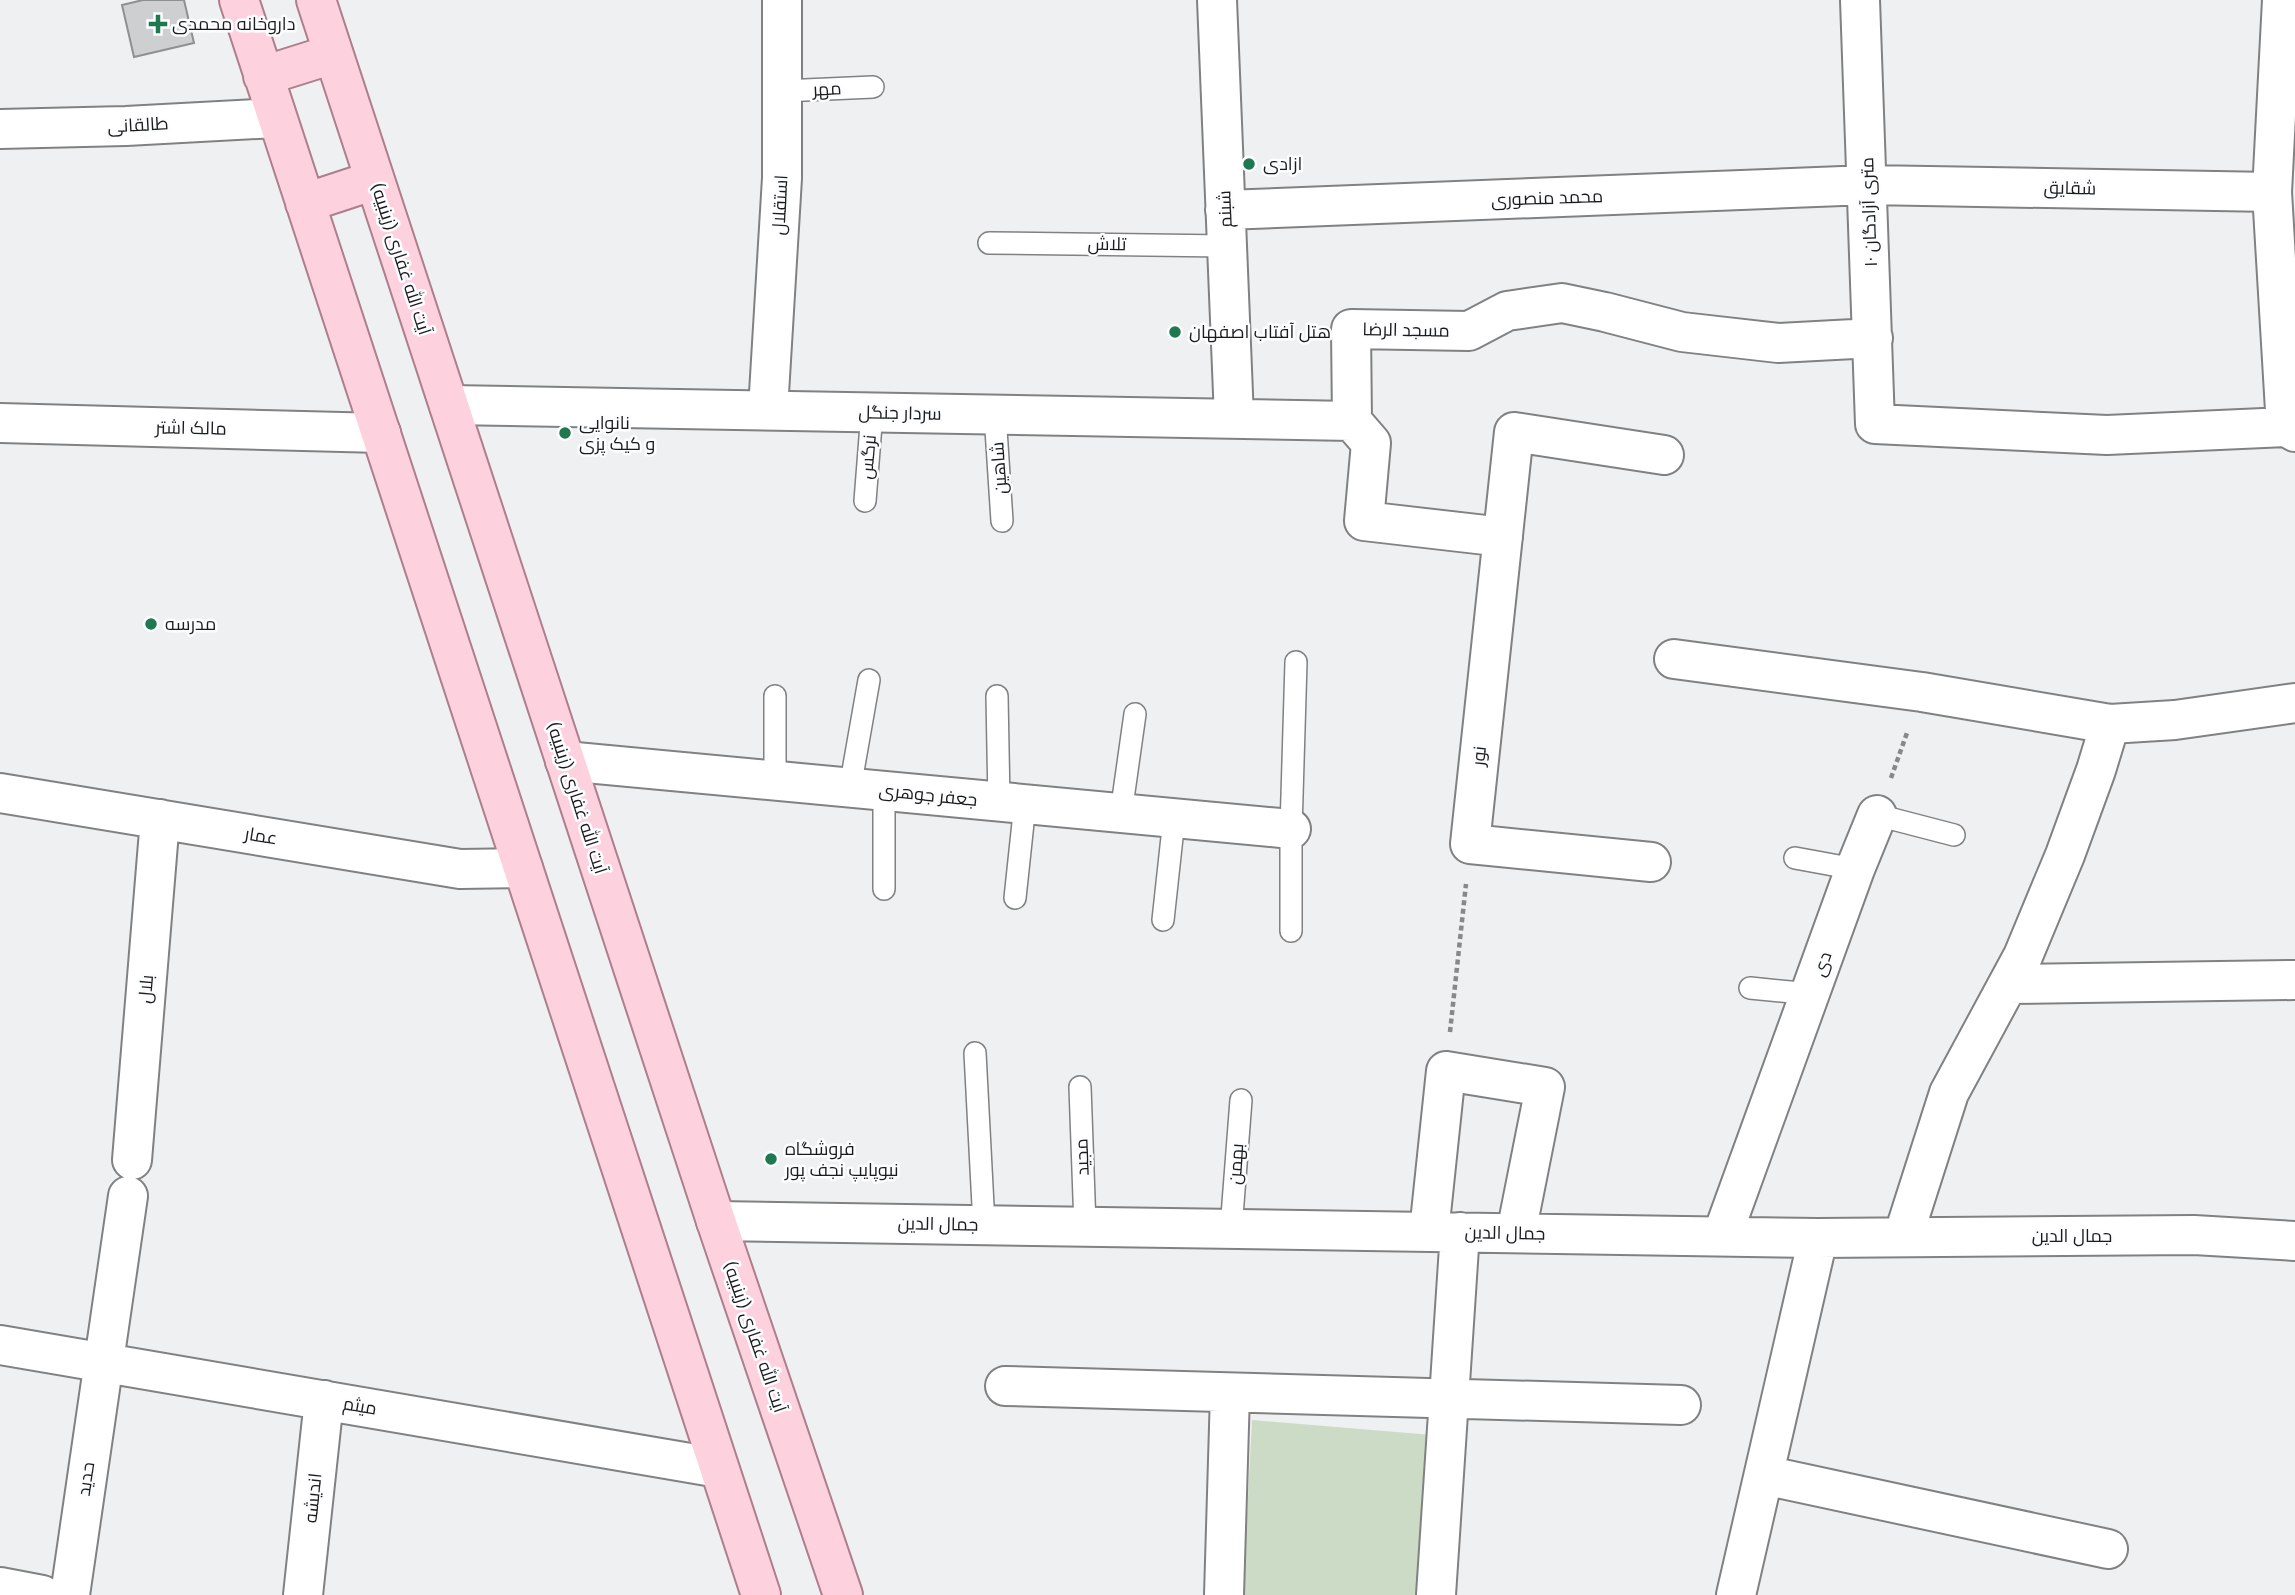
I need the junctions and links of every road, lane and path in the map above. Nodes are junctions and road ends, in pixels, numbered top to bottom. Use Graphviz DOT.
graph roads {
  1 [pos="239,0"];
  2 [pos="316,0"];
  3 [pos="782,0"];
  4 [pos="1217,0"];
  5 [pos="1860,0"];
  6 [pos="2282,0"];
  7 [pos="333,54"];
  8 [pos="263,76"];
  9 [pos="873,87"];
  10 [pos="782,91"];
  11 [pos="275,118"];
  12 [pos="0,129"];
  13 [pos="375,180"];
  14 [pos="1868,185"];
  15 [pos="2272,192"];
  16 [pos="305,203"];
  17 [pos="1226,228"];
  18 [pos="989,243"];
  19 [pos="1873,338"];
  20 [pos="449,405"];
  21 [pos="768,410"];
  22 [pos="872,412"];
  23 [pos="995,414"];
  24 [pos="1234,418"];
  25 [pos="1352,421"];
  26 [pos="0,423"];
  27 [pos="2290,429"];
  28 [pos="381,433"];
  29 [pos="1664,455"];
  30 [pos="865,501"];
  31 [pos="1002,522"];
  32 [pos="1503,537"];
  33 [pos="1674,659"];
  34 [pos="1296,662"];
  35 [pos="869,680"];
  36 [pos="1922,692"];
  37 [pos="775,696"];
  38 [pos="997,696"];
  39 [pos="2295,703"];
  40 [pos="1135,714"];
  41 [pos="2110,724"];
  42 [pos="565,761"];
  43 [pos="775,780"];
  44 [pos="867,789"];
  45 [pos="0,793"];
  46 [pos="1012,803"];
  47 [pos="1121,813"];
  48 [pos="1877,815"];
  49 [pos="160,819"];
  50 [pos="1174,819"];
  51 [pos="1291,829"];
  52 [pos="1954,835"];
  53 [pos="1470,844"];
  54 [pos="1795,858"];
  55 [pos="1651,862"];
  56 [pos="523,868"];
  57 [pos="1855,869"];
  58 [pos="884,888"];
  59 [pos="1016,898"];
  60 [pos="1163,919"];
  61 [pos="1291,931"];
  62 [pos="2295,980"];
  63 [pos="2008,984"];
  64 [pos="1751,988"];
  65 [pos="1811,994"];
  66 [pos="975,1053"];
  67 [pos="1446,1072"];
  68 [pos="1080,1087"];
  69 [pos="1241,1100"];
  70 [pos="716,1221"];
  71 [pos="984,1225"];
  72 [pos="1085,1226"];
  73 [pos="1231,1229"];
  74 [pos="1445,1232"];
  75 [pos="1516,1233"];
  76 [pos="1722,1236"];
  77 [pos="1903,1237"];
  78 [pos="1818,1238"];
  79 [pos="2295,1241"];
  80 [pos="0,1345"];
  81 [pos="103,1363"];
  82 [pos="1005,1386"];
  83 [pos="1230,1393"];
  84 [pos="1449,1399"];
  85 [pos="324,1400"];
  86 [pos="1681,1405"];
  87 [pos="719,1468"];
  88 [pos="1764,1475"];
  89 [pos="2108,1549"];
  90 [pos="0,1587"];
  91 [pos="42,1595"];
  92 [pos="70,1595"];
  93 [pos="303,1595"];
  94 [pos="761,1595"];
  95 [pos="842,1595"];
  96 [pos="1224,1595"];
  97 [pos="1436,1595"];
  98 [pos="1736,1595"];
  1 -- 8 [label="main road"];
  2 -- 7 [label="main road, آیت الله غفاری (زینبیه)"];
  3 -- 10 [label="street, استقلال"];
  4 -- 17 [label="street, شبنم"];
  5 -- 14 [label="street, ۱۰ متری آزادگان"];
  6 -- 15 [label="street"];
  7 -- 8 [label="main road"];
  7 -- 13 [label="main road, آیت الله غفاری (زینبیه)"];
  8 -- 11 [label="main road"];
  9 -- 10 [label="lane, مهر"];
  10 -- 21 [label="street, استقلال"];
  11 -- 12 [label="street, طالقانی"];
  11 -- 16 [label="main road"];
  13 -- 16 [label="main road"];
  13 -- 20 [label="main road, آیت الله غفاری (زینبیه)"];
  14 -- 15 [label="street, شقایق"];
  14 -- 17 [label="street, محمد منصوری"];
  14 -- 19 [label="street, ۱۰ متری آزادگان"];
  15 -- 27 [label="street"];
  16 -- 28 [label="main road"];
  17 -- 18 [label="lane, تلاش"];
  17 -- 24 [label="street, شبنم"];
  19 -- 25 [label="street, مسجد الرضا"];
  19 -- 27 [label="street, ۱۰ متری آزادگان"];
  20 -- 21 [label="street, سردار جنگل"];
  20 -- 42 [label="main road, آیت الله غفاری (زینبیه)"];
  21 -- 22 [label="street, سردار جنگل"];
  22 -- 23 [label="street, سردار جنگل"];
  22 -- 30 [label="lane, نرگس"];
  23 -- 24 [label="street, سردار جنگل"];
  23 -- 31 [label="lane, شاهین"];
  24 -- 25 [label="street, سردار جنگل"];
  25 -- 32 [label="street"];
  26 -- 28 [label="street, مالک اشتر"];
  28 -- 56 [label="main road"];
  29 -- 32 [label="street, نور"];
  32 -- 53 [label="street, نور"];
  33 -- 36 [label="street"];
  34 -- 51 [label="lane"];
  35 -- 44 [label="lane"];
  36 -- 41 [label="street"];
  36 -- 48 [label="path"];
  37 -- 43 [label="lane"];
  38 -- 46 [label="lane"];
  39 -- 41 [label="street"];
  40 -- 47 [label="lane"];
  41 -- 63 [label="street"];
  42 -- 43 [label="street, جعفر جوهری"];
  42 -- 70 [label="main road, آیت الله غفاری (زینبیه)"];
  43 -- 44 [label="street, جعفر جوهری"];
  44 -- 46 [label="street, جعفر جوهری"];
  44 -- 58 [label="lane"];
  45 -- 49 [label="street, عمار"];
  46 -- 47 [label="street, جعفر جوهری"];
  46 -- 59 [label="lane"];
  47 -- 50 [label="street, جعفر جوهری"];
  48 -- 52 [label="lane"];
  48 -- 57 [label="street, دی"];
  49 -- 56 [label="street, عمار"];
  49 -- 81 [label="street, بلال"];
  50 -- 51 [label="street, جعفر جوهری"];
  50 -- 60 [label="lane"];
  51 -- 61 [label="lane"];
  53 -- 55 [label="street"];
  53 -- 67 [label="path"];
  54 -- 57 [label="lane"];
  56 -- 87 [label="main road"];
  57 -- 65 [label="street, دی"];
  62 -- 63 [label="street"];
  63 -- 77 [label="street"];
  64 -- 65 [label="lane"];
  65 -- 76 [label="street, دی"];
  66 -- 71 [label="lane"];
  67 -- 74 [label="street"];
  67 -- 75 [label="street"];
  68 -- 72 [label="lane, مجید"];
  69 -- 73 [label="lane, بهمن"];
  70 -- 71 [label="street, جمال الدین"];
  70 -- 95 [label="main road, آیت الله غفاری (زینبیه)"];
  71 -- 72 [label="street, جمال الدین"];
  72 -- 73 [label="street, جمال الدین"];
  73 -- 74 [label="street, جمال الدین"];
  74 -- 75 [label="street, جمال الدین"];
  74 -- 84 [label="street"];
  75 -- 76 [label="street, جمال الدین"];
  76 -- 78 [label="street, جمال الدین"];
  77 -- 78 [label="street, جمال الدین"];
  77 -- 79 [label="street, جمال الدین"];
  78 -- 88 [label="street"];
  80 -- 81 [label="street, میثم"];
  81 -- 85 [label="street, میثم"];
  81 -- 92 [label="street, حدید"];
  82 -- 83 [label="street"];
  83 -- 84 [label="street"];
  83 -- 96 [label="street"];
  84 -- 86 [label="street"];
  84 -- 97 [label="street"];
  85 -- 87 [label="street, میثم"];
  85 -- 93 [label="street, اندیشه"];
  87 -- 94 [label="main road"];
  88 -- 89 [label="street"];
  88 -- 98 [label="street"];
  90 -- 91 [label="street"];
}
